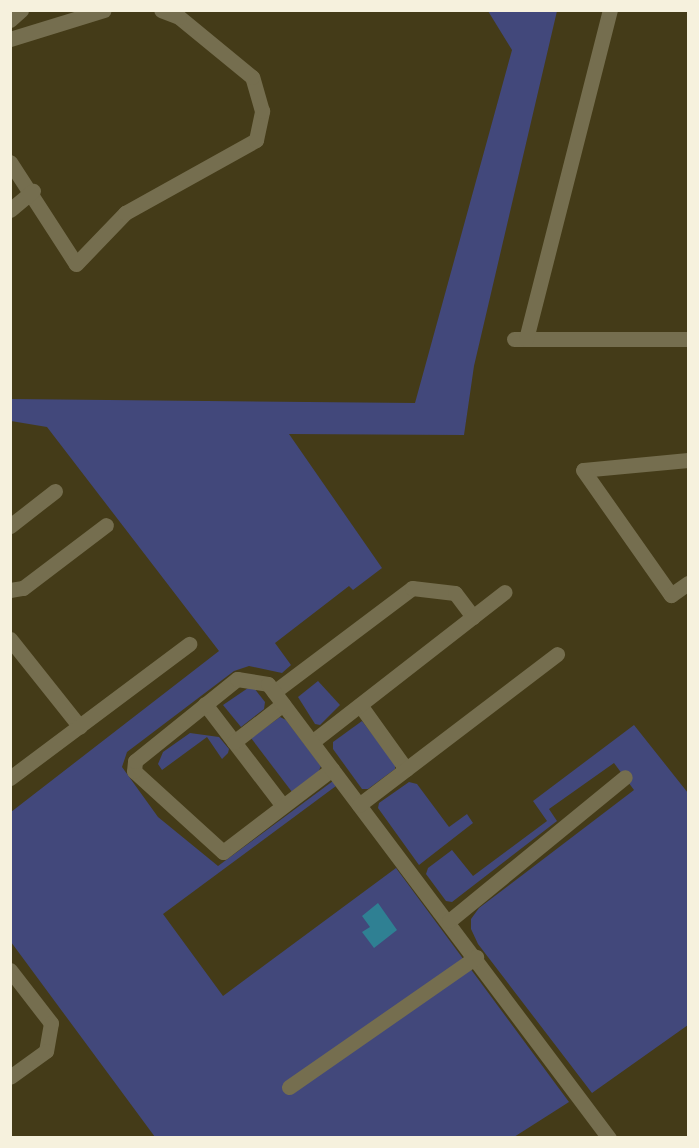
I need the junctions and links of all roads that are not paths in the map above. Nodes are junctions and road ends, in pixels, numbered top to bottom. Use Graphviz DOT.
graph roads {
  1 [pos="21,10"];
  2 [pos="104,10"];
  3 [pos="161,10"];
  4 [pos="610,10"];
  5 [pos="10,20"];
  6 [pos="10,39"];
  7 [pos="10,162"];
  8 [pos="33,191"];
  9 [pos="10,210"];
  10 [pos="688,339"];
  11 [pos="688,460"];
  12 [pos="55,491"];
  13 [pos="106,525"];
  14 [pos="10,526"];
  15 [pos="688,583"];
  16 [pos="10,590"];
  17 [pos="504,592"];
  18 [pos="473,617"];
  19 [pos="10,639"];
  20 [pos="189,644"];
  21 [pos="557,654"];
  22 [pos="278,698"];
  23 [pos="205,704"];
  24 [pos="360,705"];
  25 [pos="80,727"];
  26 [pos="234,742"];
  27 [pos="312,742"];
  28 [pos="332,769"];
  29 [pos="406,769"];
  30 [pos="625,777"];
  31 [pos="10,778"];
  32 [pos="359,805"];
  33 [pos="283,806"];
  34 [pos="449,921"];
  35 [pos="476,957"];
  36 [pos="10,970"];
  37 [pos="10,1077"];
  38 [pos="289,1087"];
  39 [pos="609,1137"];
  1 -- 5 [label="lane"];
  2 -- 6 [label="lane"];
  3 -- 8 [label="lane"];
  4 -- 10 [label="lane"];
  7 -- 8 [label="lane"];
  8 -- 9 [label="lane"];
  11 -- 15 [label="lane"];
  12 -- 14 [label="lane"];
  13 -- 16 [label="lane"];
  17 -- 18 [label="lane"];
  18 -- 22 [label="lane"];
  18 -- 24 [label="lane"];
  19 -- 25 [label="lane"];
  20 -- 25 [label="lane"];
  21 -- 29 [label="lane"];
  22 -- 23 [label="lane"];
  22 -- 26 [label="lane"];
  22 -- 27 [label="lane"];
  23 -- 26 [label="lane"];
  23 -- 33 [label="lane"];
  24 -- 27 [label="lane"];
  24 -- 29 [label="lane"];
  25 -- 31 [label="lane"];
  26 -- 33 [label="lane"];
  27 -- 28 [label="lane"];
  28 -- 32 [label="lane"];
  28 -- 33 [label="lane"];
  29 -- 32 [label="lane"];
  30 -- 34 [label="lane"];
  32 -- 34 [label="lane"];
  34 -- 35 [label="lane"];
  35 -- 38 [label="lane"];
  35 -- 39 [label="lane"];
  36 -- 37 [label="lane"];
}
